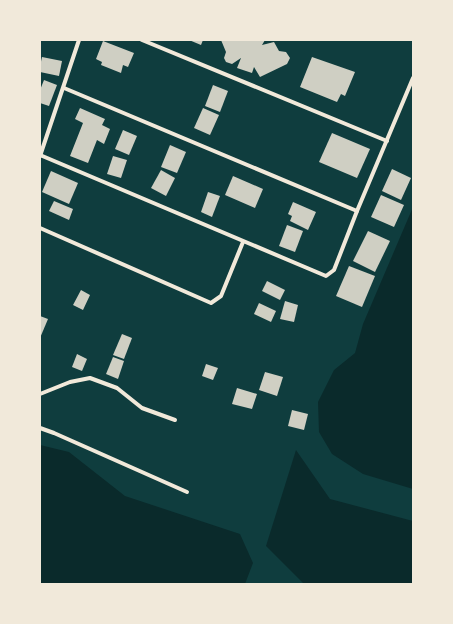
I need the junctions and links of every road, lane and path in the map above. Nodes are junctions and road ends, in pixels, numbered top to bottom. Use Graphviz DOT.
graph roads {
  1 [pos="80,40"];
  2 [pos="142,40"];
  3 [pos="413,78"];
  4 [pos="64,88"];
  5 [pos="387,141"];
  6 [pos="40,155"];
  7 [pos="357,211"];
  8 [pos="40,228"];
  9 [pos="243,242"];
  10 [pos="40,394"];
  11 [pos="175,420"];
  12 [pos="40,428"];
  13 [pos="187,492"];
  1 -- 4 [label="street"];
  2 -- 5 [label="street"];
  3 -- 5 [label="street"];
  4 -- 6 [label="street"];
  4 -- 7 [label="street"];
  5 -- 7 [label="street"];
  6 -- 9 [label="street"];
  7 -- 9 [label="street"];
  8 -- 9 [label="street"];
  10 -- 11 [label="street"];
  12 -- 13 [label="street"];
}
